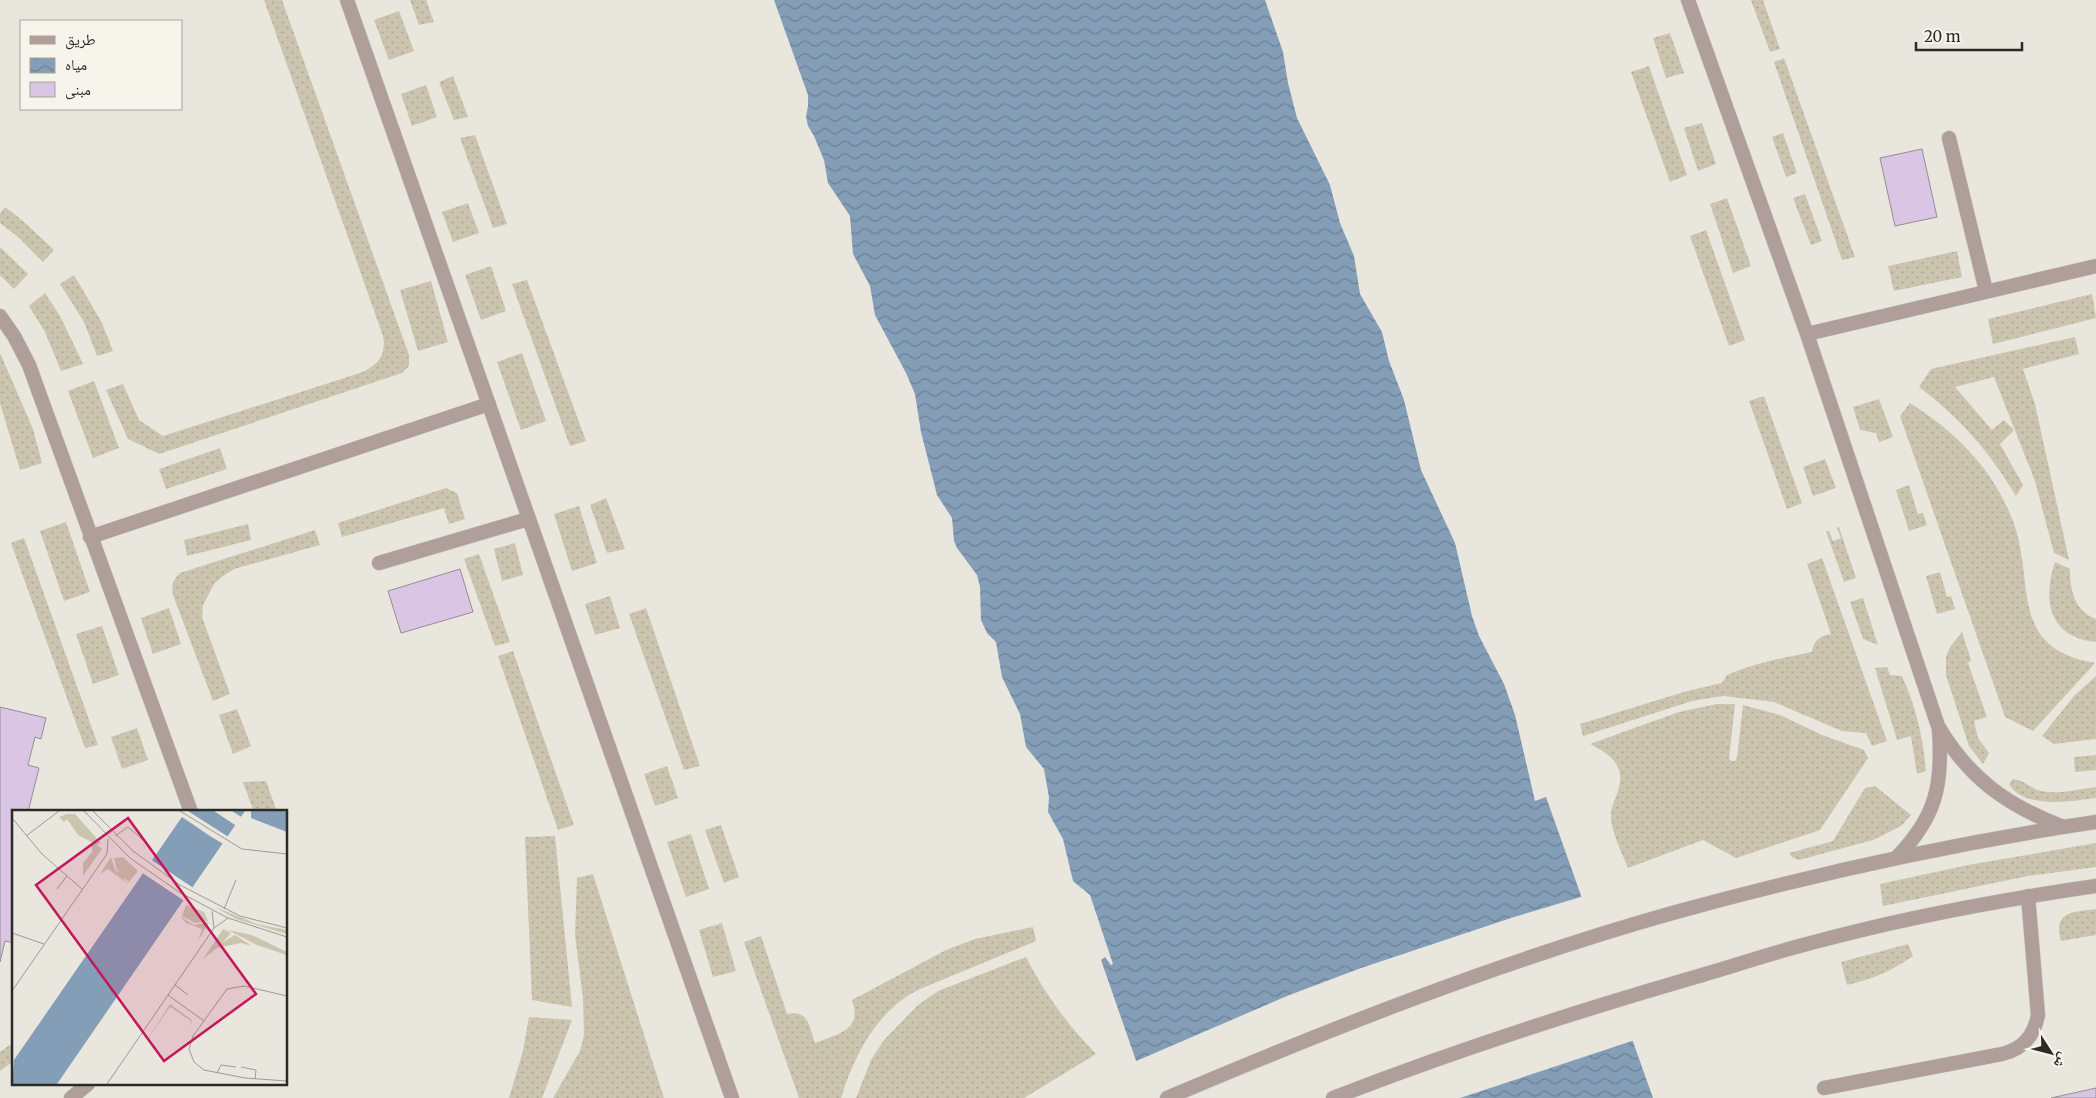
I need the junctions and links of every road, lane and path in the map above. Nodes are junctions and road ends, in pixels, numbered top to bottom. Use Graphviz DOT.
graph roads {
  1 [pos="347,0"];
  2 [pos="1688,0"];
  3 [pos="1949,138"];
  4 [pos="2096,266"];
  5 [pos="1986,291"];
  6 [pos="0,316"];
  7 [pos="1808,334"];
  8 [pos="489,404"];
  9 [pos="528,519"];
  10 [pos="90,537"];
  11 [pos="379,563"];
  12 [pos="1938,726"];
  13 [pos="190,810"];
  14 [pos="2096,822"];
  15 [pos="2062,827"];
  16 [pos="1897,858"];
  17 [pos="2096,886"];
  18 [pos="2028,896"];
  19 [pos="86,1086"];
  20 [pos="1824,1088"];
  21 [pos="71,1098"];
  22 [pos="732,1098"];
  23 [pos="1168,1098"];
  24 [pos="1333,1098"];
  1 -- 8 [label="street"];
  2 -- 7 [label="street"];
  3 -- 5 [label="street"];
  4 -- 5 [label="street"];
  5 -- 7 [label="street"];
  6 -- 10 [label="street"];
  7 -- 12 [label="street"];
  8 -- 9 [label="street"];
  8 -- 10 [label="street"];
  9 -- 11 [label="street"];
  9 -- 22 [label="street"];
  10 -- 13 [label="street"];
  12 -- 15 [label="street"];
  12 -- 16 [label="street"];
  14 -- 15 [label="street"];
  15 -- 16 [label="street"];
  16 -- 23 [label="street"];
  17 -- 18 [label="street"];
  18 -- 20 [label="street"];
  18 -- 24 [label="street"];
  19 -- 21 [label="street"];
}
